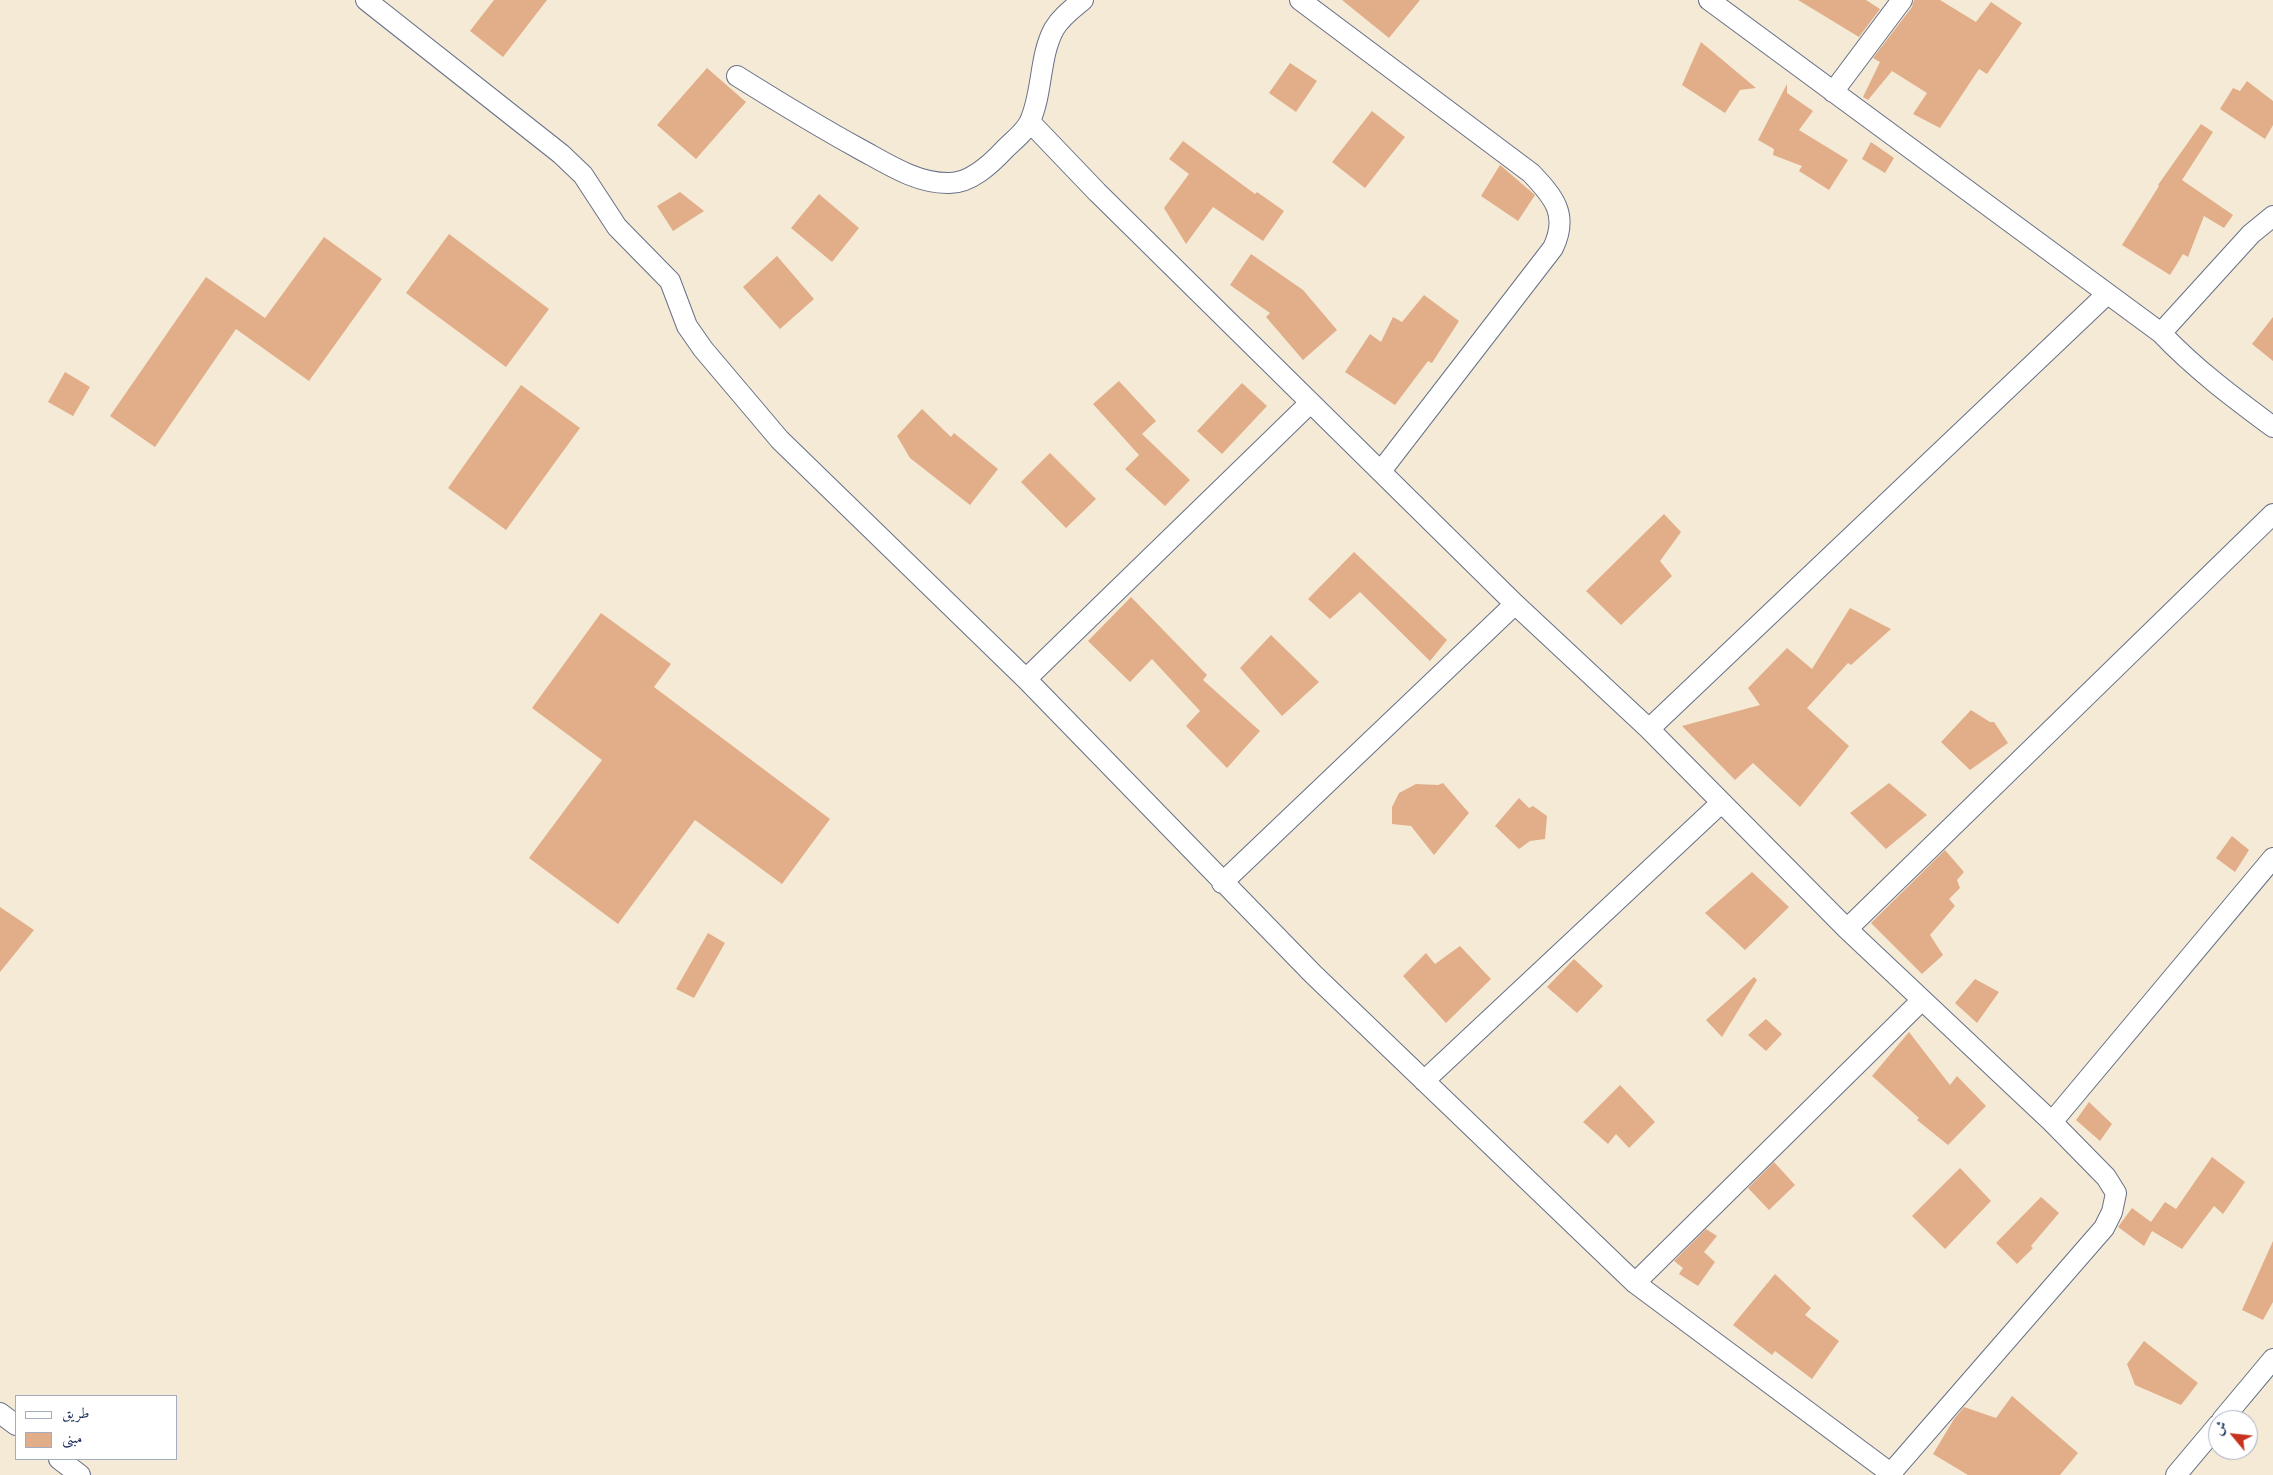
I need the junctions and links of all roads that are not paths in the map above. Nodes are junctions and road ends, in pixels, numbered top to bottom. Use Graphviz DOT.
graph roads {
  1 [pos="366,0"];
  2 [pos="1083,0"];
  3 [pos="1300,0"];
  4 [pos="1709,0"];
  5 [pos="1902,0"];
  6 [pos="737,76"];
  7 [pos="1833,92"];
  8 [pos="1030,122"];
  9 [pos="2273,216"];
  10 [pos="2108,294"];
  11 [pos="2161,334"];
  12 [pos="1310,403"];
  13 [pos="2273,427"];
  14 [pos="1382,471"];
  15 [pos="2273,514"];
  16 [pos="1514,604"];
  17 [pos="1026,679"];
  18 [pos="1649,729"];
  19 [pos="1722,803"];
  20 [pos="2273,858"];
  21 [pos="1222,882"];
  22 [pos="1847,929"];
  23 [pos="1922,1000"];
  24 [pos="1424,1081"];
  25 [pos="2052,1122"];
  26 [pos="1635,1283"];
  27 [pos="2273,1359"];
  28 [pos="2230,1410"];
  29 [pos="0,1413"];
  30 [pos="15,1425"];
  31 [pos="2208,1437"];
  32 [pos="60,1460"];
  33 [pos="1892,1474"];
  34 [pos="80,1475"];
  35 [pos="2176,1475"];
  1 -- 17 [label="street"];
  2 -- 8 [label="street"];
  3 -- 14 [label="street"];
  4 -- 7 [label="street"];
  5 -- 7 [label="street"];
  6 -- 8 [label="street"];
  7 -- 10 [label="street"];
  8 -- 12 [label="street"];
  9 -- 11 [label="street"];
  10 -- 11 [label="street"];
  10 -- 18 [label="street"];
  11 -- 13 [label="street"];
  12 -- 14 [label="street"];
  12 -- 17 [label="street"];
  14 -- 16 [label="street"];
  15 -- 22 [label="street"];
  16 -- 18 [label="street"];
  16 -- 21 [label="street"];
  17 -- 21 [label="street"];
  18 -- 19 [label="street"];
  19 -- 22 [label="street"];
  19 -- 24 [label="street"];
  20 -- 25 [label="street"];
  21 -- 24 [label="street"];
  22 -- 23 [label="street"];
  23 -- 25 [label="street"];
  23 -- 26 [label="street"];
  24 -- 26 [label="street"];
  25 -- 33 [label="street"];
  26 -- 33 [label="street"];
  27 -- 28 [label="street"];
  29 -- 30 [label="street"];
  31 -- 35 [label="street"];
  32 -- 34 [label="street"];
}
